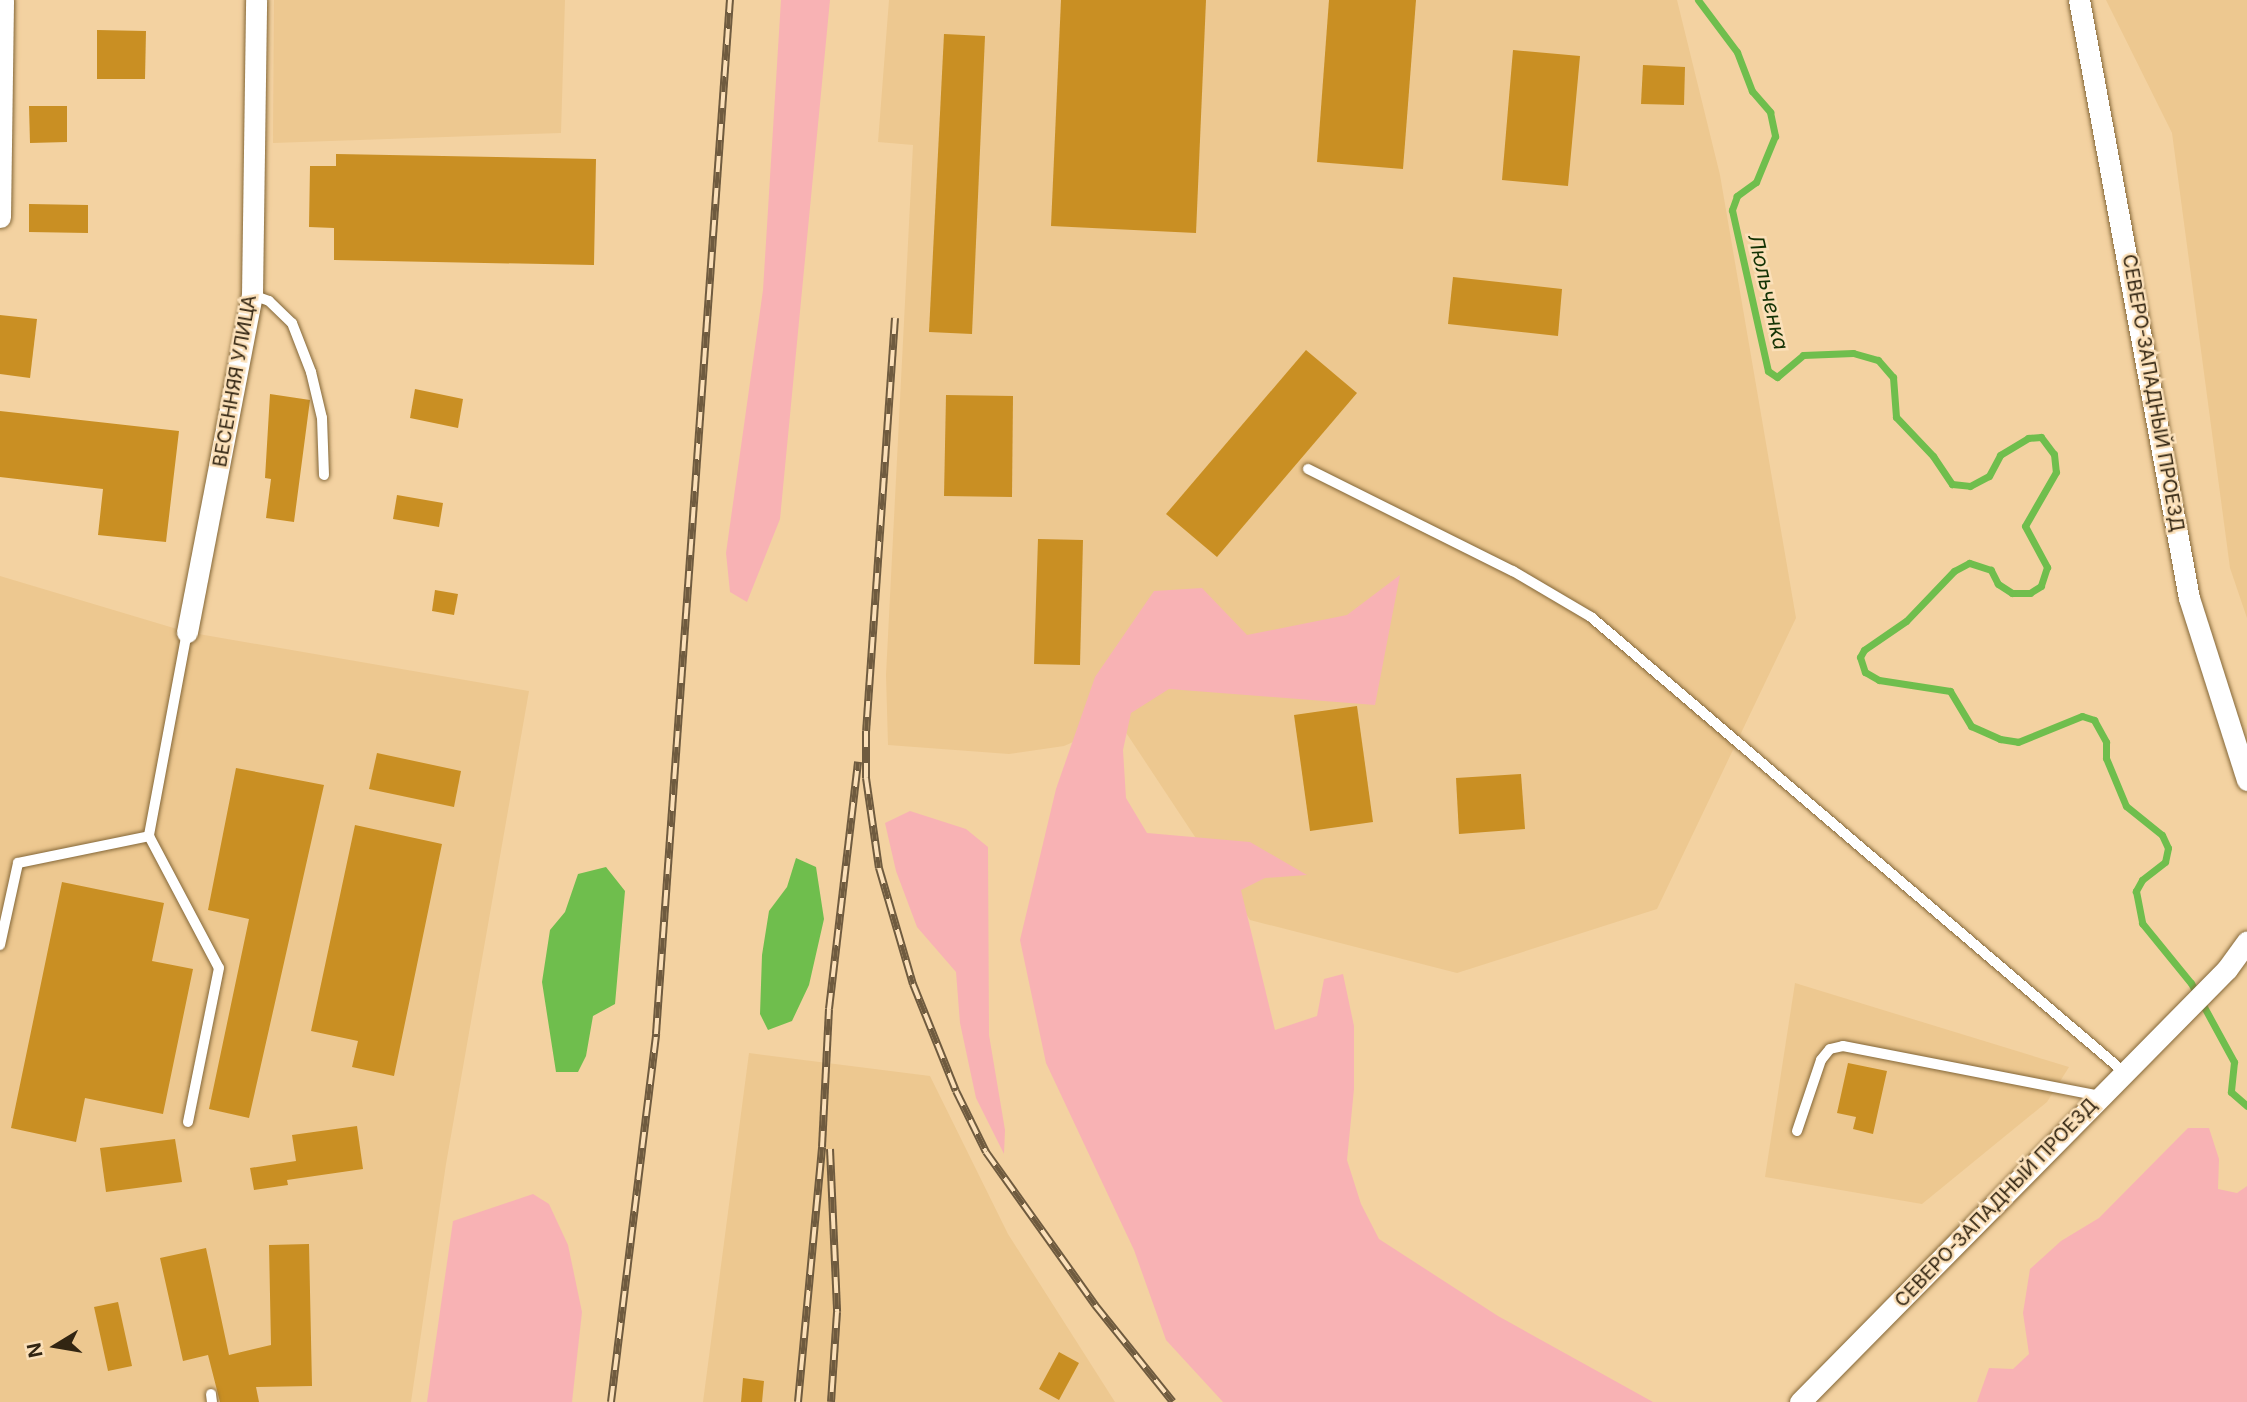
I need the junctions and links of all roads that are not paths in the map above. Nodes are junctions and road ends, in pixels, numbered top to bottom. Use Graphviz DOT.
graph roads {
  1 [pos="4,0"];
  2 [pos="256,0"];
  3 [pos="2079,0"];
  4 [pos="0,216"];
  5 [pos="252,295"];
  6 [pos="1308,469"];
  7 [pos="324,475"];
  8 [pos="187,632"];
  9 [pos="2247,780"];
  10 [pos="149,836"];
  11 [pos="2247,941"];
  12 [pos="0,945"];
  13 [pos="2124,1072"];
  14 [pos="2100,1096"];
  15 [pos="188,1122"];
  16 [pos="1797,1131"];
  17 [pos="1800,1402"];
  1 -- 4 [label="street"];
  2 -- 5 [label="street, ВЕСЕННЯЯ УЛИЦА"];
  3 -- 9 [label="street, СЕВЕРО-ЗАПАДНЫЙ ПРОЕЗД"];
  5 -- 7 [label="lane"];
  5 -- 8 [label="street, ВЕСЕННЯЯ УЛИЦА"];
  6 -- 13 [label="lane"];
  8 -- 10 [label="lane"];
  10 -- 12 [label="lane"];
  10 -- 15 [label="lane"];
  11 -- 13 [label="street, СЕВЕРО-ЗАПАДНЫЙ ПРОЕЗД"];
  13 -- 14 [label="street, СЕВЕРО-ЗАПАДНЫЙ ПРОЕЗД"];
  14 -- 16 [label="lane"];
  14 -- 17 [label="street, СЕВЕРО-ЗАПАДНЫЙ ПРОЕЗД"];
}
